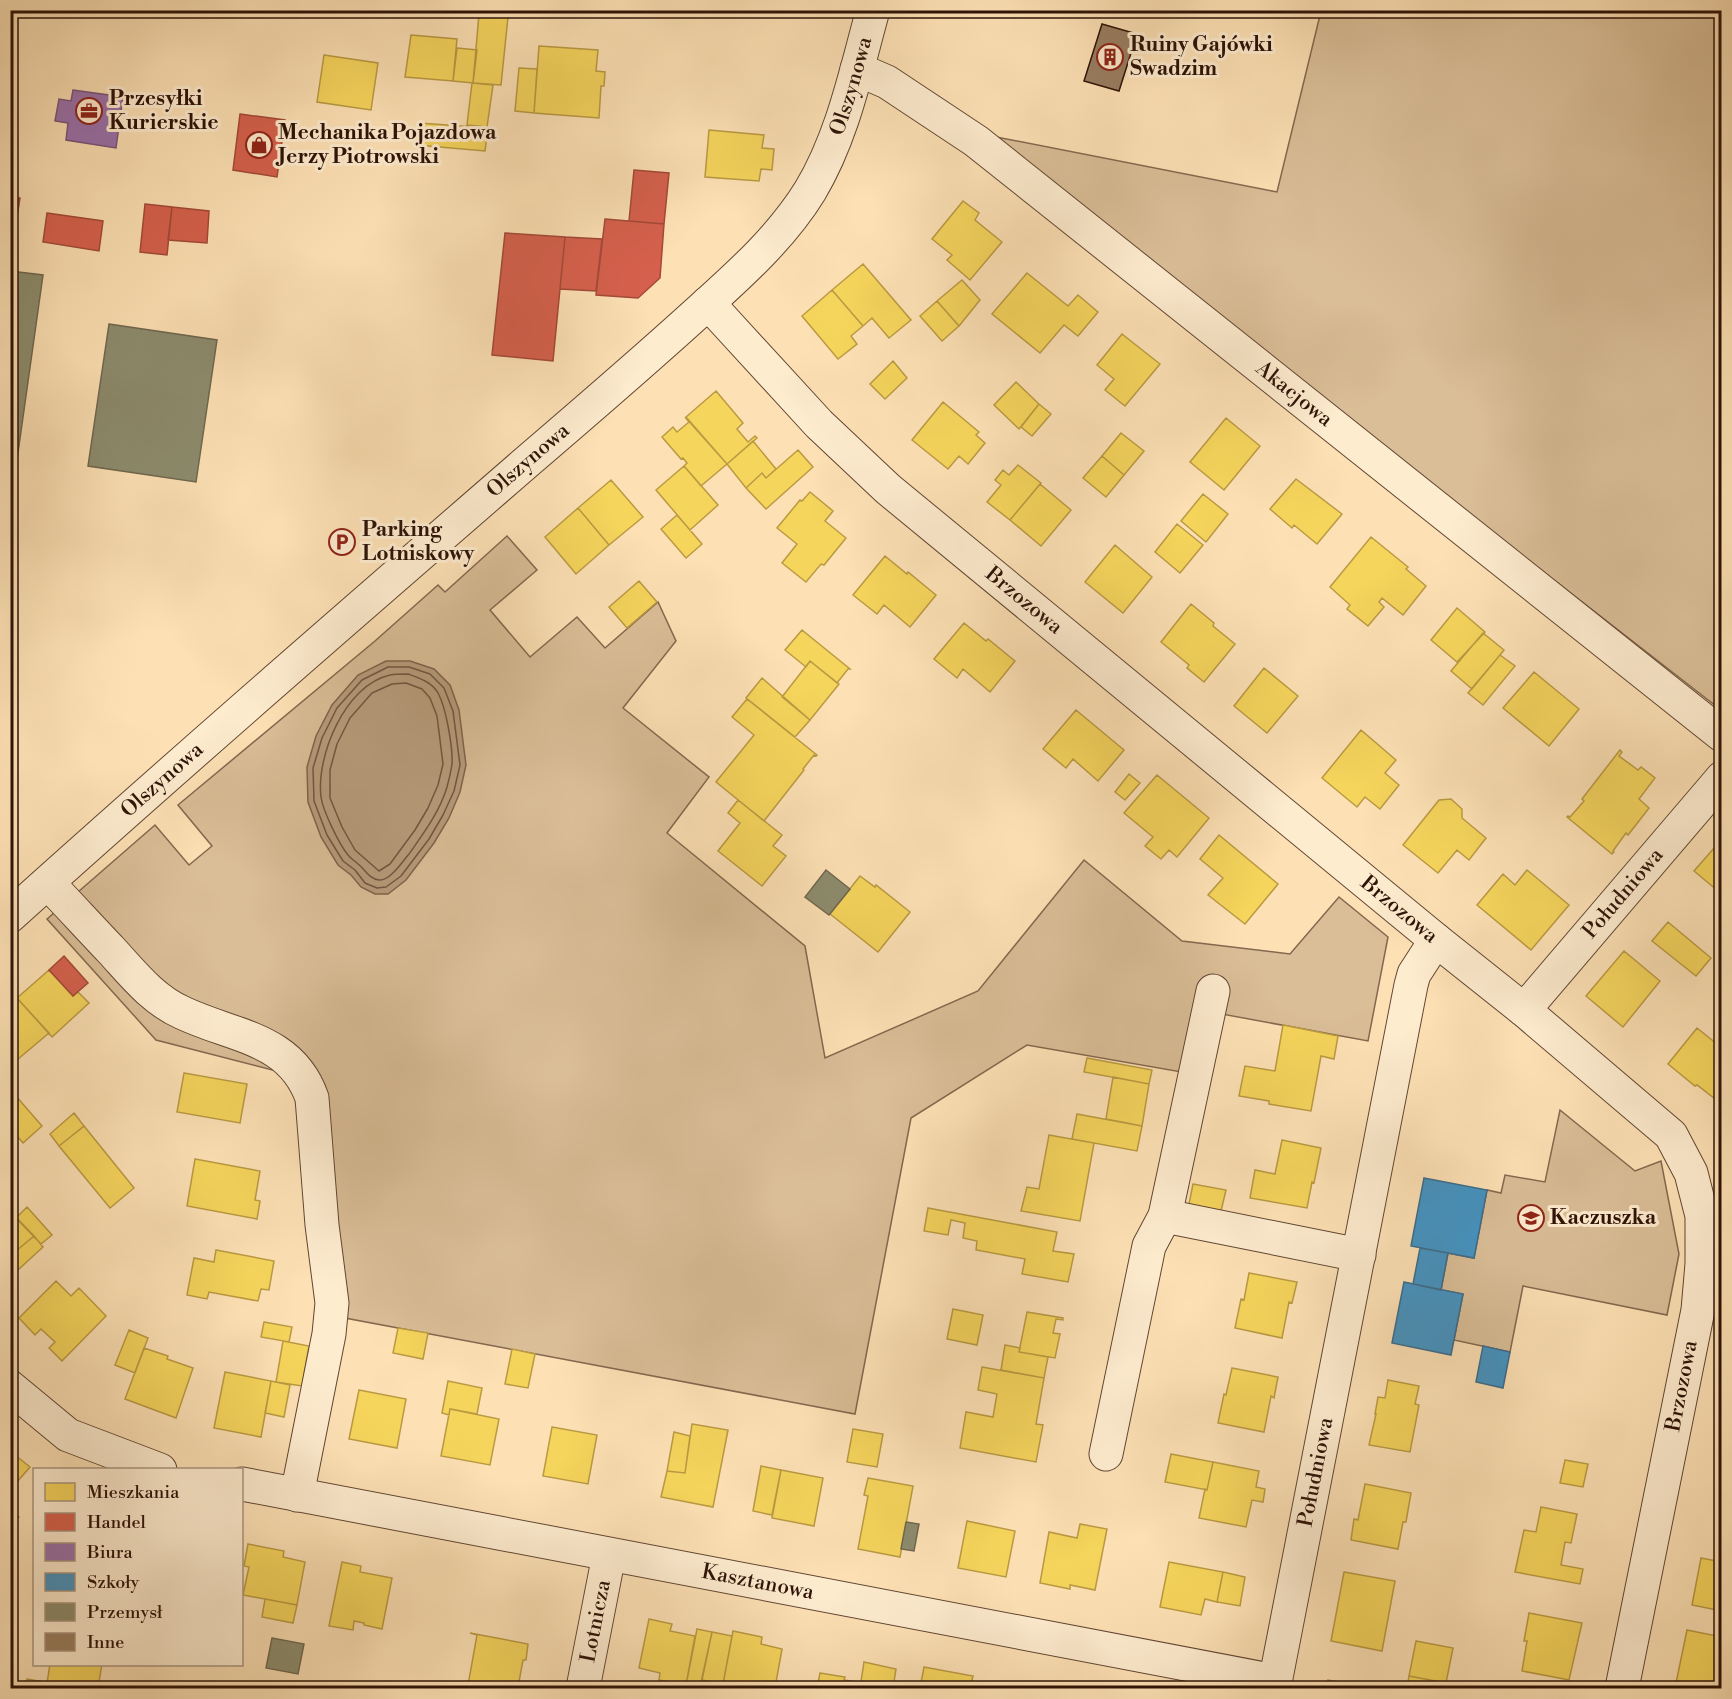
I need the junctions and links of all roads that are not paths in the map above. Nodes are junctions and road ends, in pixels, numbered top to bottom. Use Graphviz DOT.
graph roads {
  1 [pos="870,11"];
  2 [pos="857,69"];
  3 [pos="708,303"];
  4 [pos="1722,735"];
  5 [pos="1722,778"];
  6 [pos="48,883"];
  7 [pos="10,916"];
  8 [pos="1436,940"];
  9 [pos="1213,991"];
  10 [pos="1524,1010"];
  11 [pos="1165,1216"];
  12 [pos="1359,1256"];
  13 [pos="10,1387"];
  14 [pos="1106,1454"];
  15 [pos="155,1468"];
  16 [pos="243,1484"];
  17 [pos="297,1495"];
  18 [pos="609,1555"];
  19 [pos="1274,1685"];
  20 [pos="583,1689"];
  21 [pos="1622,1689"];
  1 -- 2 [label="street, Olszynowa"];
  2 -- 3 [label="street, Olszynowa"];
  2 -- 4 [label="street, Akacjowa"];
  3 -- 6 [label="street, Olszynowa"];
  3 -- 8 [label="street, Brzozowa"];
  5 -- 10 [label="street, Południowa"];
  6 -- 7 [label="street, Olszynowa"];
  6 -- 17 [label="street"];
  8 -- 10 [label="street, Brzozowa"];
  8 -- 12 [label="street, Południowa"];
  9 -- 11 [label="street"];
  10 -- 21 [label="street, Brzozowa"];
  11 -- 12 [label="street"];
  11 -- 14 [label="street"];
  12 -- 19 [label="street, Południowa"];
  13 -- 15 [label="street"];
  16 -- 17 [label="street, Kasztanowa"];
  17 -- 18 [label="street, Kasztanowa"];
  18 -- 19 [label="street, Kasztanowa"];
  18 -- 20 [label="street, Lotnicza"];
}
